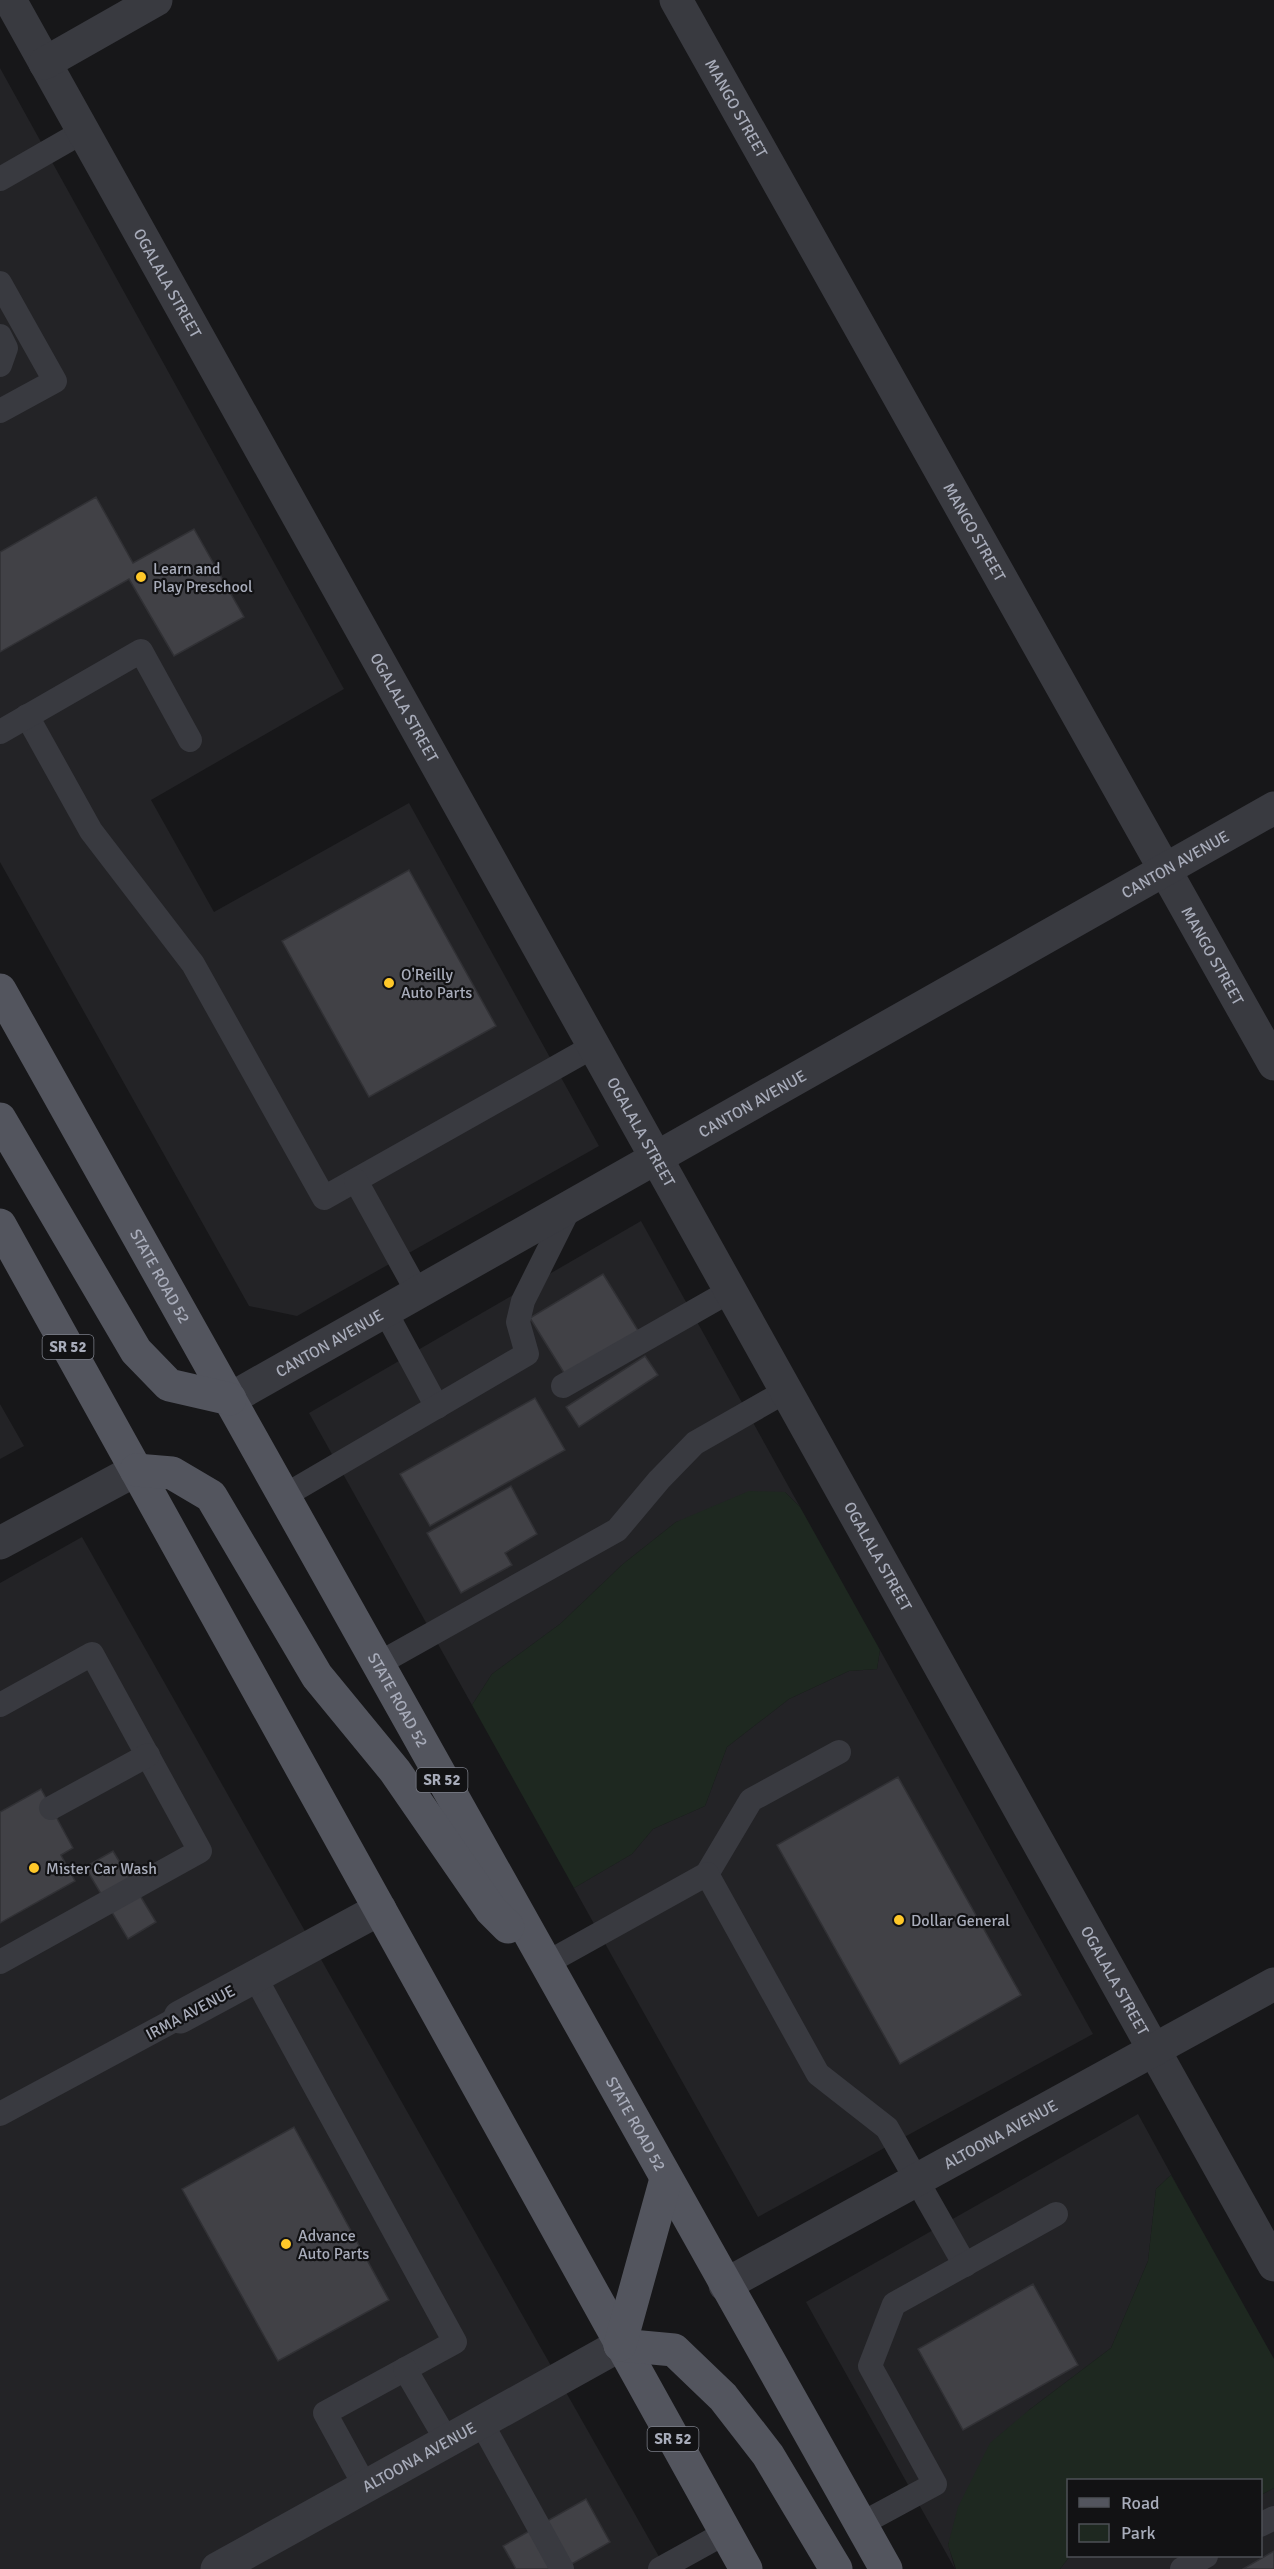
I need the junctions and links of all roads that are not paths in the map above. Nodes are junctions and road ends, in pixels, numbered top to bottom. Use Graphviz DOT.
graph roads {
  1 [pos="10,0"];
  2 [pos="156,0"];
  3 [pos="676,0"];
  4 [pos="45,63"];
  5 [pos="84,131"];
  6 [pos="0,179"];
  7 [pos="0,283"];
  8 [pos="0,336"];
  9 [pos="0,365"];
  10 [pos="0,411"];
  11 [pos="27,716"];
  12 [pos="0,732"];
  13 [pos="190,740"];
  14 [pos="1274,808"];
  15 [pos="1165,870"];
  16 [pos="0,990"];
  17 [pos="594,1046"];
  18 [pos="1274,1064"];
  19 [pos="0,1119"];
  20 [pos="656,1158"];
  21 [pos="356,1181"];
  22 [pos="570,1207"];
  23 [pos="0,1225"];
  24 [pos="730,1291"];
  25 [pos="418,1293"];
  26 [pos="385,1311"];
  27 [pos="563,1386"];
  28 [pos="786,1391"];
  29 [pos="230,1399"];
  30 [pos="437,1407"];
  31 [pos="136,1470"];
  32 [pos="284,1496"];
  33 [pos="0,1543"];
  34 [pos="378,1664"];
  35 [pos="0,1705"];
  36 [pos="839,1752"];
  37 [pos="148,1755"];
  38 [pos="51,1808"];
  39 [pos="707,1874"];
  40 [pos="380,1909"];
  41 [pos="0,1962"];
  42 [pos="545,1964"];
  43 [pos="255,1977"];
  44 [pos="1274,1984"];
  45 [pos="180,2017"];
  46 [pos="1154,2050"];
  47 [pos="0,2114"];
  48 [pos="666,2179"];
  49 [pos="918,2180"];
  50 [pos="1056,2214"];
  51 [pos="964,2265"];
  52 [pos="1274,2265"];
  53 [pos="725,2285"];
  54 [pos="620,2345"];
  55 [pos="405,2369"];
  56 [pos="481,2422"];
  57 [pos="447,2441"];
  58 [pos="365,2486"];
  59 [pos="861,2524"];
  60 [pos="725,2533"];
  61 [pos="1204,2557"];
  62 [pos="217,2569"];
  63 [pos="562,2569"];
  64 [pos="660,2569"];
  65 [pos="746,2569"];
  66 [pos="836,2569"];
  67 [pos="886,2569"];
  68 [pos="1182,2569"];
  1 -- 4 [label="street, OGALALA STREET"];
  2 -- 4 [label="street"];
  3 -- 15 [label="street, MANGO STREET"];
  4 -- 5 [label="street, OGALALA STREET"];
  5 -- 6 [label="lane"];
  5 -- 17 [label="street, OGALALA STREET"];
  7 -- 10 [label="lane"];
  8 -- 9 [label="lane"];
  11 -- 12 [label="lane"];
  11 -- 13 [label="lane"];
  11 -- 21 [label="lane"];
  14 -- 15 [label="street, CANTON AVENUE"];
  15 -- 18 [label="street, MANGO STREET"];
  15 -- 20 [label="street, CANTON AVENUE"];
  16 -- 29 [label="main road, STATE ROAD 52 / SR 52"];
  17 -- 20 [label="street, OGALALA STREET"];
  17 -- 21 [label="lane"];
  19 -- 29 [label="main road"];
  20 -- 22 [label="street, CANTON AVENUE"];
  20 -- 24 [label="street, OGALALA STREET"];
  21 -- 25 [label="lane"];
  22 -- 25 [label="street, CANTON AVENUE"];
  22 -- 30 [label="lane"];
  23 -- 31 [label="main road, SR 52"];
  24 -- 27 [label="lane"];
  24 -- 28 [label="street, OGALALA STREET"];
  25 -- 26 [label="street, CANTON AVENUE"];
  26 -- 29 [label="street, CANTON AVENUE"];
  26 -- 30 [label="lane"];
  28 -- 34 [label="lane"];
  28 -- 46 [label="street, OGALALA STREET"];
  29 -- 32 [label="main road, STATE ROAD 52 / SR 52"];
  30 -- 32 [label="lane"];
  31 -- 33 [label="street"];
  31 -- 40 [label="main road, SR 52"];
  31 -- 42 [label="main road"];
  32 -- 34 [label="main road, STATE ROAD 52 / SR 52"];
  34 -- 42 [label="main road, STATE ROAD 52 / SR 52"];
  35 -- 37 [label="lane"];
  36 -- 39 [label="lane"];
  37 -- 38 [label="lane"];
  37 -- 41 [label="lane"];
  39 -- 42 [label="lane"];
  39 -- 49 [label="lane"];
  40 -- 43 [label="street, IRMA AVENUE"];
  40 -- 54 [label="main road, SR 52"];
  42 -- 48 [label="main road, STATE ROAD 52 / SR 52"];
  43 -- 45 [label="street, IRMA AVENUE"];
  43 -- 55 [label="lane"];
  44 -- 46 [label="street, ALTOONA AVENUE"];
  45 -- 47 [label="lane, IRMA AVENUE"];
  46 -- 49 [label="street, ALTOONA AVENUE"];
  46 -- 52 [label="street, OGALALA STREET"];
  48 -- 53 [label="main road, STATE ROAD 52 / SR 52"];
  48 -- 54 [label="main road"];
  49 -- 51 [label="lane"];
  49 -- 53 [label="street, ALTOONA AVENUE"];
  50 -- 51 [label="lane"];
  51 -- 59 [label="lane"];
  53 -- 59 [label="main road, STATE ROAD 52 / SR 52"];
  54 -- 56 [label="street, ALTOONA AVENUE"];
  54 -- 60 [label="main road, SR 52"];
  54 -- 66 [label="main road"];
  55 -- 57 [label="lane"];
  55 -- 58 [label="lane"];
  56 -- 57 [label="street, ALTOONA AVENUE"];
  56 -- 63 [label="lane"];
  57 -- 58 [label="street, ALTOONA AVENUE"];
  58 -- 62 [label="street, ALTOONA AVENUE"];
  59 -- 67 [label="main road, STATE ROAD 52 / SR 52"];
  60 -- 64 [label="lane"];
  60 -- 65 [label="main road, SR 52"];
  61 -- 68 [label="lane"];
}
